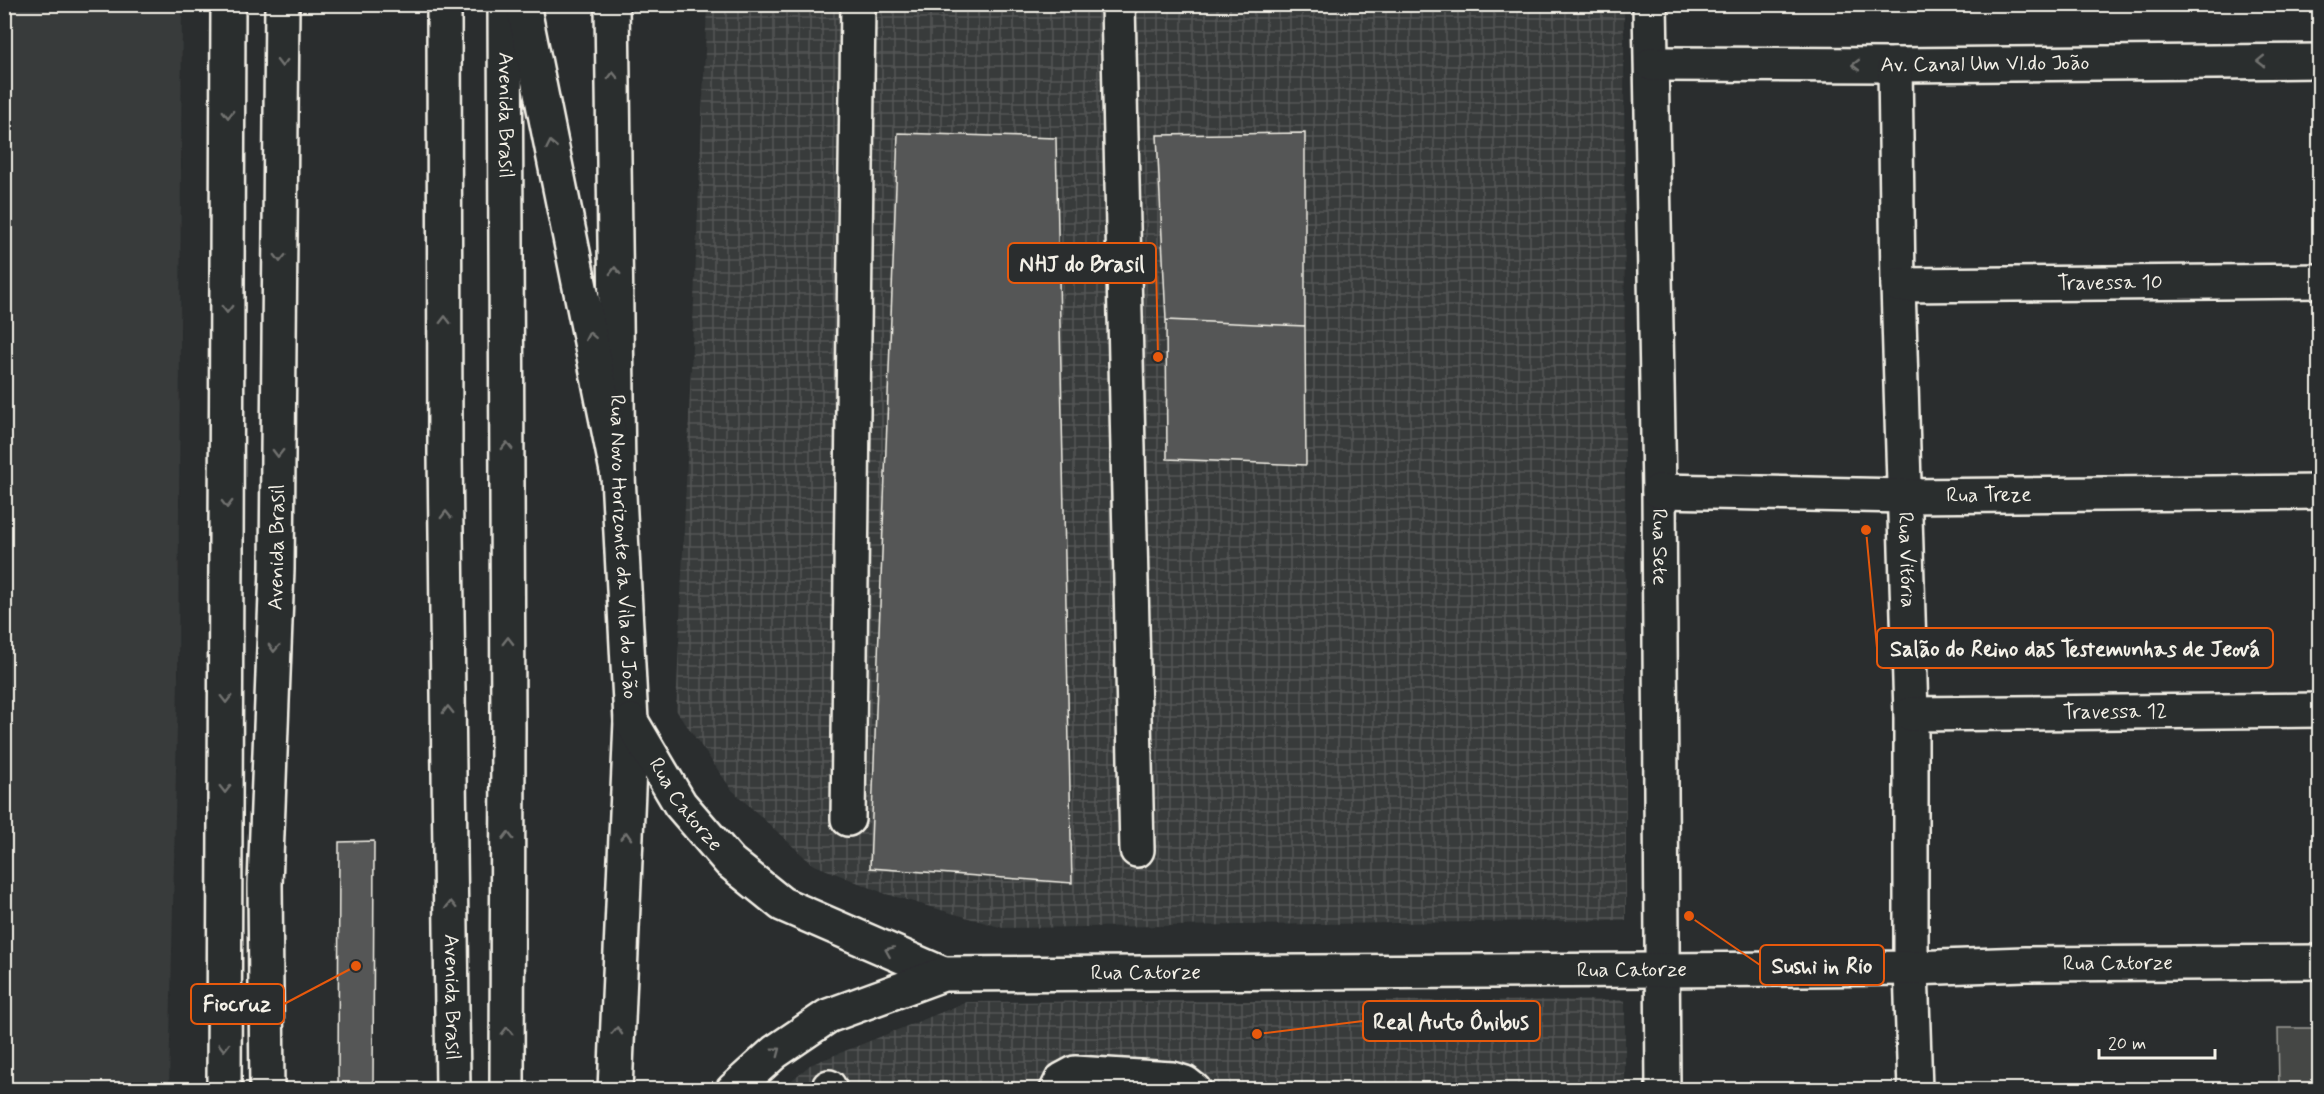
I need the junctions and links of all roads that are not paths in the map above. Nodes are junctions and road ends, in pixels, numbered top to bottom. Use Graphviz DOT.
graph roads {
  1 [pos="228,4"];
  2 [pos="282,4"];
  3 [pos="444,4"];
  4 [pos="505,4"];
  5 [pos="523,4"];
  6 [pos="612,4"];
  7 [pos="858,4"];
  8 [pos="1118,4"];
  9 [pos="1650,4"];
  10 [pos="2319,61"];
  11 [pos="1652,64"];
  12 [pos="1895,65"];
  13 [pos="2319,281"];
  14 [pos="1898,285"];
  15 [pos="618,476"];
  16 [pos="1659,491"];
  17 [pos="2319,492"];
  18 [pos="1905,496"];
  19 [pos="2319,710"];
  20 [pos="1911,714"];
  21 [pos="631,721"];
  22 [pos="848,819"];
  23 [pos="1137,850"];
  24 [pos="2319,962"];
  25 [pos="1911,968"];
  26 [pos="1662,970"];
  27 [pos="943,974"];
  28 [pos="224,1089"];
  29 [pos="267,1089"];
  30 [pos="453,1089"];
  31 [pos="507,1089"];
  32 [pos="615,1089"];
  33 [pos="733,1089"];
  34 [pos="1057,1089"];
  35 [pos="1194,1089"];
  36 [pos="1662,1089"];
  37 [pos="1915,1089"];
  1 -- 28 [label="main road, one-way"];
  2 -- 29 [label="main road, Avenida Brasil, one-way"];
  30 -- 3 [label="main road, Avenida Brasil, one-way"];
  31 -- 4 [label="main road, Avenida Brasil, one-way"];
  15 -- 5 [label="main road, one-way"];
  15 -- 6 [label="main road, Rua Novo Horizonte da Vila do João, one-way"];
  7 -- 22 [label="main road"];
  8 -- 23 [label="main road"];
  9 -- 11 [label="main road, Rua Sete"];
  10 -- 12 [label="main road, Av. Canal Um Vl.do João, one-way"];
  12 -- 11 [label="main road, Av. Canal Um Vl.do João, one-way"];
  11 -- 16 [label="main road, Rua Sete"];
  12 -- 14 [label="main road, Rua Vitória"];
  13 -- 14 [label="main road, Travessa 10"];
  14 -- 18 [label="main road, Rua Vitória"];
  15 -- 21 [label="main road, Rua Novo Horizonte da Vila do João"];
  16 -- 18 [label="main road, Rua Treze"];
  16 -- 26 [label="main road, Rua Sete"];
  17 -- 18 [label="main road, Rua Treze"];
  18 -- 20 [label="main road, Rua Vitória"];
  19 -- 20 [label="main road, Travessa 12"];
  20 -- 25 [label="main road, Rua Vitória"];
  27 -- 21 [label="main road, Rua Catorze, one-way"];
  32 -- 21 [label="main road, Rua Novo Horizonte da Vila do João, one-way"];
  24 -- 25 [label="main road, Rua Catorze"];
  25 -- 26 [label="main road, Rua Catorze"];
  25 -- 37 [label="main road, Rua Vitória"];
  26 -- 27 [label="main road, Rua Catorze"];
  26 -- 36 [label="main road, Rua Sete"];
  33 -- 27 [label="main road, Rua Catorze, one-way"];
  34 -- 35 [label="main road"];
}
